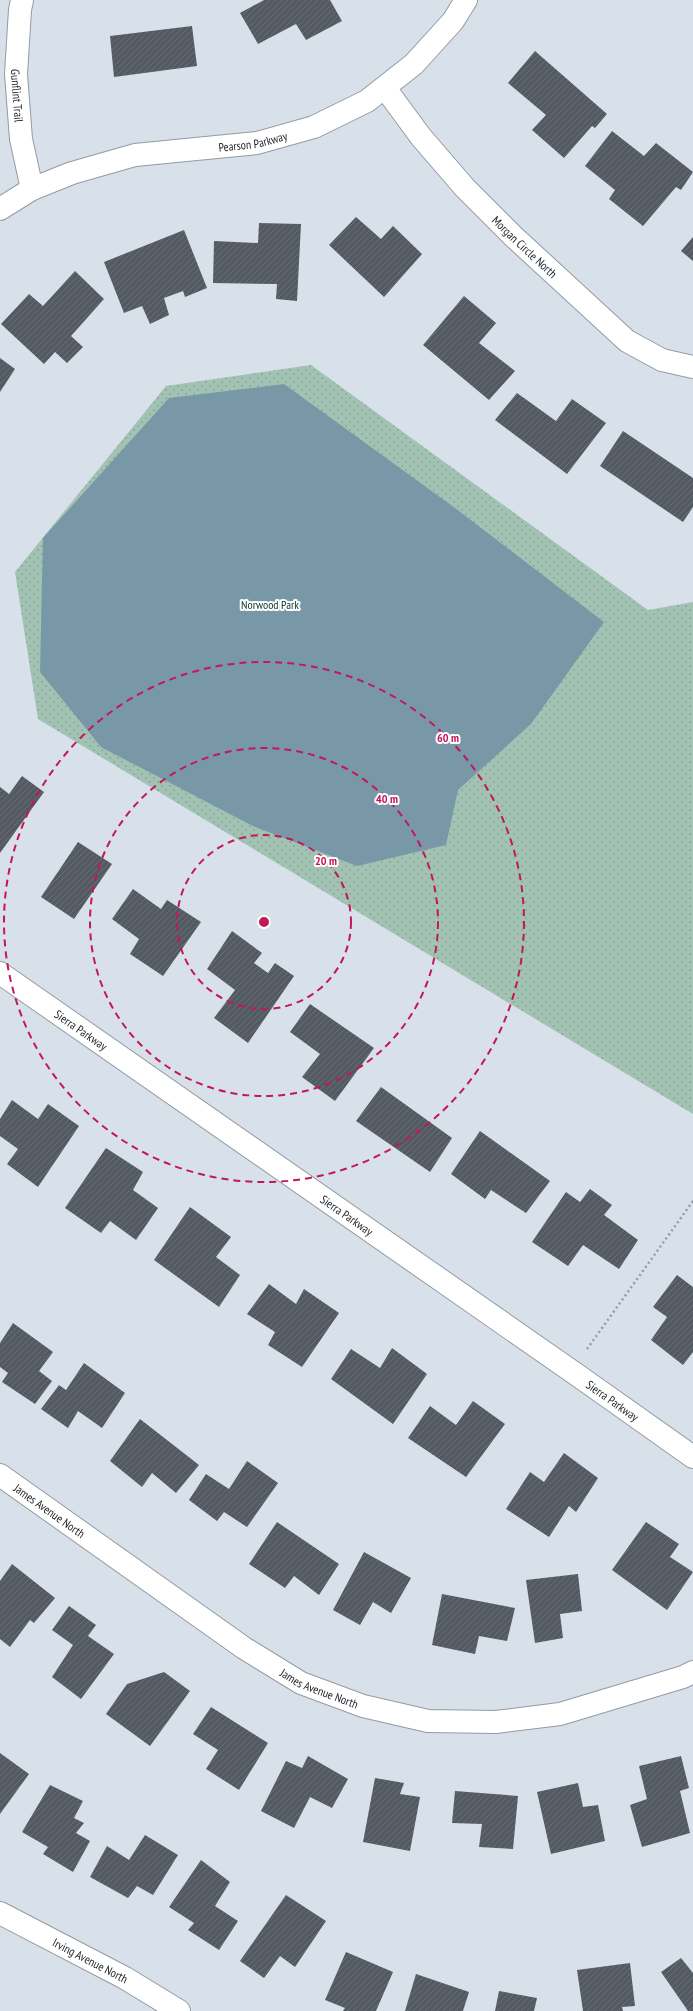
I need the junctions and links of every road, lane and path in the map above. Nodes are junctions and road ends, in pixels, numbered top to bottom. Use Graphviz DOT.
graph roads {
  1 [pos="22,0"];
  2 [pos="466,0"];
  3 [pos="385,88"];
  4 [pos="32,189"];
  5 [pos="0,208"];
  6 [pos="693,367"];
  7 [pos="0,973"];
  8 [pos="693,1201"];
  9 [pos="572,1371"];
  10 [pos="693,1458"];
  11 [pos="0,1475"];
  12 [pos="693,1672"];
  13 [pos="0,1913"];
  14 [pos="179,2011"];
  1 -- 4 [label="street, Gunflint Trail"];
  2 -- 3 [label="street, Pearson Parkway"];
  3 -- 4 [label="street, Pearson Parkway"];
  3 -- 6 [label="street, Morgan Circle North"];
  4 -- 5 [label="street, Pearson Parkway"];
  7 -- 9 [label="street, Sierra Parkway"];
  8 -- 9 [label="path"];
  9 -- 10 [label="street, Sierra Parkway"];
  11 -- 12 [label="street, James Avenue North"];
  13 -- 14 [label="street, Irving Avenue North"];
}
